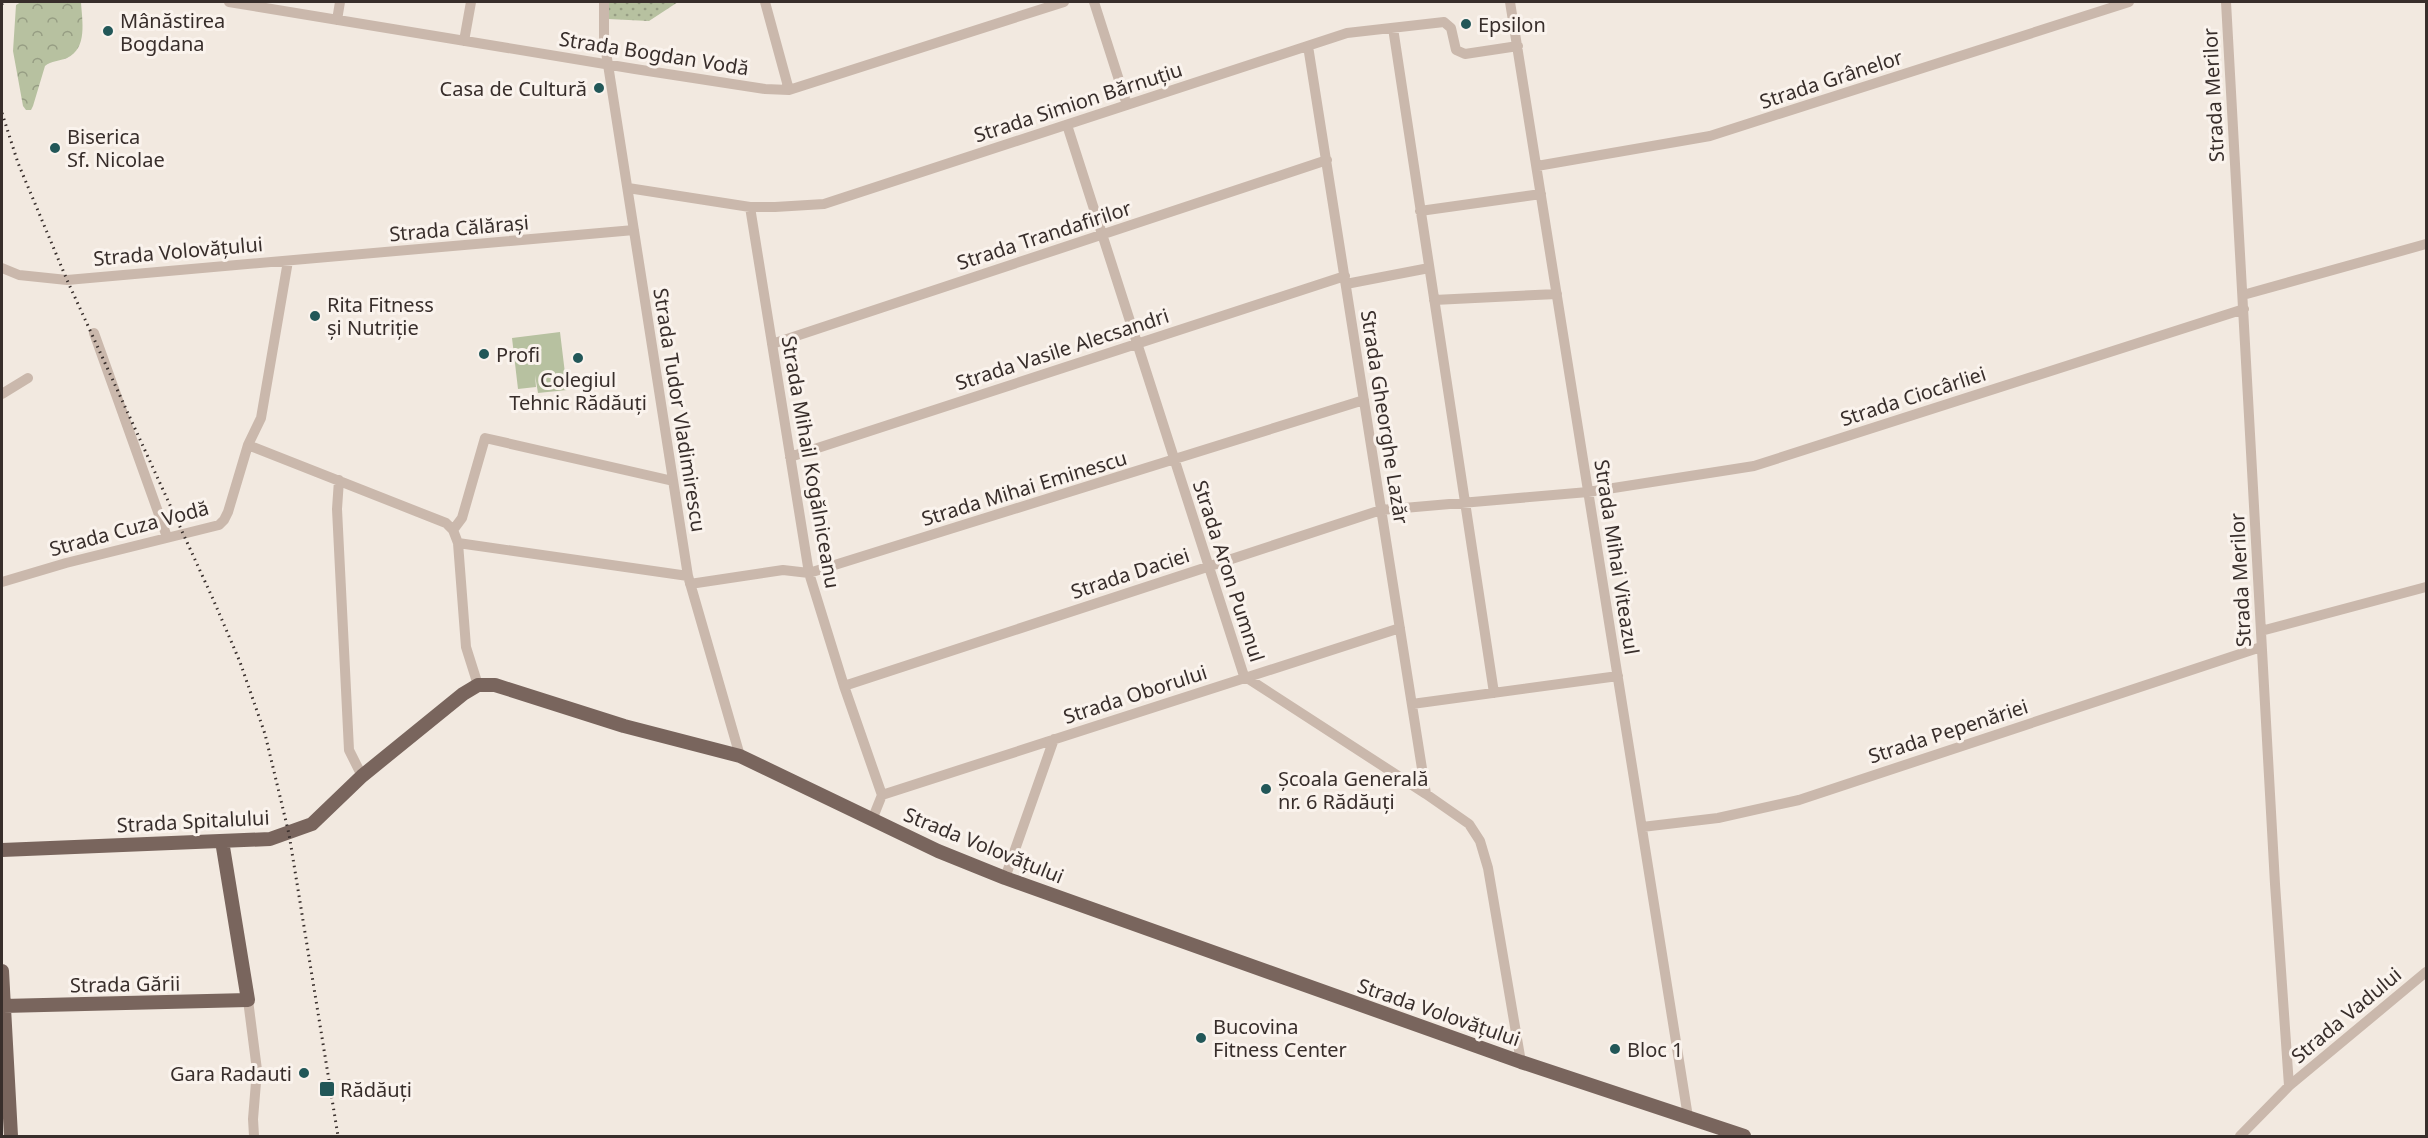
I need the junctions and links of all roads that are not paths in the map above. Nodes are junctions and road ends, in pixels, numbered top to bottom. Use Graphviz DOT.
graph roads {
  1 [pos="229,2"];
  2 [pos="340,2"];
  3 [pos="471,2"];
  4 [pos="604,2"];
  5 [pos="765,2"];
  6 [pos="1064,2"];
  7 [pos="1094,2"];
  8 [pos="1510,2"];
  9 [pos="2129,2"];
  10 [pos="2226,2"];
  11 [pos="337,20"];
  12 [pos="1393,28"];
  13 [pos="464,40"];
  14 [pos="1308,46"];
  15 [pos="1518,46"];
  16 [pos="609,64"];
  17 [pos="789,90"];
  18 [pos="1127,105"];
  19 [pos="1067,124"];
  20 [pos="1327,160"];
  21 [pos="1537,166"];
  22 [pos="628,188"];
  23 [pos="1541,194"];
  24 [pos="750,207"];
  25 [pos="1420,211"];
  26 [pos="634,230"];
  27 [pos="1102,234"];
  28 [pos="2427,244"];
  29 [pos="288,261"];
  30 [pos="2,268"];
  31 [pos="1429,268"];
  32 [pos="1345,280"];
  33 [pos="1557,294"];
  34 [pos="2243,295"];
  35 [pos="1434,300"];
  36 [pos="2244,309"];
  37 [pos="94,333"];
  38 [pos="772,344"];
  39 [pos="1138,344"];
  40 [pos="28,378"];
  41 [pos="2,394"];
  42 [pos="1364,400"];
  43 [pos="248,444"];
  44 [pos="790,458"];
  45 [pos="1175,460"];
  46 [pos="339,480"];
  47 [pos="673,481"];
  48 [pos="1588,492"];
  49 [pos="1465,504"];
  50 [pos="1381,510"];
  51 [pos="453,530"];
  52 [pos="167,537"];
  53 [pos="458,543"];
  54 [pos="1209,566"];
  55 [pos="809,573"];
  56 [pos="689,580"];
  57 [pos="2,582"];
  58 [pos="2427,587"];
  59 [pos="1400,628"];
  60 [pos="2260,631"];
  61 [pos="2261,647"];
  62 [pos="1244,676"];
  63 [pos="1618,676"];
  64 [pos="478,685"];
  65 [pos="844,686"];
  66 [pos="1494,693"];
  67 [pos="1412,704"];
  68 [pos="1054,739"];
  69 [pos="740,756"];
  70 [pos="362,776"];
  71 [pos="1426,794"];
  72 [pos="882,795"];
  73 [pos="872,820"];
  74 [pos="1642,827"];
  75 [pos="222,841"];
  76 [pos="2,850"];
  77 [pos="1005,878"];
  78 [pos="2,970"];
  79 [pos="2427,972"];
  80 [pos="248,1000"];
  81 [pos="3,1006"];
  82 [pos="1521,1062"];
  83 [pos="2289,1086"];
  84 [pos="1688,1117"];
  85 [pos="11,1137"];
  86 [pos="254,1137"];
  87 [pos="1744,1137"];
  88 [pos="2240,1137"];
  1 -- 11 [label="street, Strada Bogdan Vodă"];
  2 -- 11 [label="street"];
  3 -- 13 [label="street"];
  4 -- 16 [label="street, Strada Tudor Vladimirescu"];
  5 -- 17 [label="street"];
  6 -- 17 [label="street, Strada Bogdan Vodă"];
  7 -- 18 [label="street"];
  8 -- 15 [label="street, Strada Mihai Viteazul"];
  9 -- 21 [label="street, Strada Grânelor"];
  10 -- 34 [label="street, Strada Merilor"];
  11 -- 13 [label="street, Strada Bogdan Vodă"];
  12 -- 14 [label="street, Strada Simion Bărnuțiu"];
  12 -- 15 [label="street, Strada Simion Bărnuțiu"];
  12 -- 25 [label="street"];
  13 -- 16 [label="street, Strada Bogdan Vodă"];
  14 -- 18 [label="street, Strada Simion Bărnuțiu"];
  14 -- 20 [label="street, Strada Gheorghe Lazăr"];
  15 -- 21 [label="street, Strada Mihai Viteazul"];
  16 -- 17 [label="street, Strada Bogdan Vodă"];
  16 -- 22 [label="street, Strada Tudor Vladimirescu"];
  18 -- 19 [label="street, Strada Simion Bărnuțiu"];
  19 -- 24 [label="street, Strada Simion Bărnuțiu"];
  19 -- 27 [label="street, Strada Aron Pumnul"];
  20 -- 27 [label="street, Strada Trandafirilor"];
  20 -- 32 [label="street, Strada Gheorghe Lazăr"];
  21 -- 23 [label="street, Strada Mihai Viteazul"];
  22 -- 24 [label="street, Strada Simion Bărnuțiu"];
  22 -- 26 [label="street, Strada Tudor Vladimirescu"];
  23 -- 25 [label="street"];
  23 -- 33 [label="street, Strada Mihai Viteazul"];
  24 -- 38 [label="street, Strada Mihail Kogălniceanu"];
  25 -- 31 [label="street"];
  26 -- 29 [label="street, Strada Călărași"];
  26 -- 47 [label="street, Strada Tudor Vladimirescu"];
  27 -- 38 [label="street, Strada Trandafirilor"];
  27 -- 39 [label="street, Strada Aron Pumnul"];
  28 -- 34 [label="street"];
  29 -- 30 [label="street, Strada Volovățului"];
  29 -- 43 [label="street, Strada Volovățului"];
  31 -- 32 [label="street, Strada Vasile Alecsandri"];
  31 -- 35 [label="street"];
  32 -- 39 [label="street, Strada Vasile Alecsandri"];
  32 -- 42 [label="street, Strada Gheorghe Lazăr"];
  33 -- 35 [label="street"];
  33 -- 48 [label="street, Strada Mihai Viteazul"];
  34 -- 36 [label="street, Strada Merilor"];
  35 -- 49 [label="street"];
  36 -- 48 [label="street, Strada Ciocârliei"];
  36 -- 60 [label="street, Strada Merilor"];
  37 -- 52 [label="street"];
  38 -- 44 [label="street, Strada Mihail Kogălniceanu"];
  39 -- 44 [label="street, Strada Vasile Alecsandri"];
  39 -- 45 [label="street, Strada Aron Pumnul"];
  40 -- 41 [label="street"];
  42 -- 45 [label="street, Strada Mihai Eminescu"];
  42 -- 50 [label="street, Strada Gheorghe Lazăr"];
  43 -- 46 [label="street"];
  43 -- 52 [label="street, Strada Cuza Vodă"];
  44 -- 55 [label="street, Strada Mihail Kogălniceanu"];
  45 -- 54 [label="street, Strada Aron Pumnul"];
  45 -- 55 [label="street, Strada Mihai Eminescu"];
  46 -- 51 [label="street"];
  46 -- 70 [label="street"];
  47 -- 51 [label="street"];
  47 -- 56 [label="street, Strada Tudor Vladimirescu"];
  48 -- 49 [label="street, Strada Ciocârliei"];
  48 -- 63 [label="street, Strada Mihai Viteazul"];
  49 -- 50 [label="street, Strada Daciei"];
  49 -- 66 [label="street"];
  50 -- 54 [label="street, Strada Daciei"];
  50 -- 59 [label="street, Strada Gheorghe Lazăr"];
  51 -- 53 [label="street"];
  52 -- 57 [label="street, Strada Cuza Vodă"];
  53 -- 56 [label="street, Strada Mihai Eminescu"];
  53 -- 64 [label="street"];
  54 -- 62 [label="street, Strada Aron Pumnul"];
  54 -- 65 [label="street, Strada Daciei"];
  55 -- 56 [label="street, Strada Mihai Eminescu"];
  55 -- 65 [label="street, Strada Mihail Kogălniceanu"];
  56 -- 69 [label="street, Strada Tudor Vladimirescu"];
  58 -- 60 [label="street"];
  59 -- 62 [label="street, Strada Oborului"];
  59 -- 67 [label="street, Strada Gheorghe Lazăr"];
  60 -- 61 [label="street, Strada Merilor"];
  61 -- 74 [label="street, Strada Pepenăriei"];
  61 -- 83 [label="street, Strada Merilor"];
  62 -- 68 [label="street, Strada Oborului"];
  62 -- 71 [label="street, Strada Aron Pumnul"];
  63 -- 66 [label="street"];
  63 -- 74 [label="street, Strada Mihai Viteazul"];
  64 -- 69 [label="main road, Strada Volovățului"];
  64 -- 70 [label="main road, Strada Spitalului"];
  65 -- 72 [label="street, Strada Mihail Kogălniceanu"];
  66 -- 67 [label="street"];
  67 -- 71 [label="street, Strada Gheorghe Lazăr"];
  68 -- 72 [label="street, Strada Oborului"];
  68 -- 77 [label="street"];
  69 -- 73 [label="main road, Strada Volovățului"];
  70 -- 75 [label="main road, Strada Spitalului"];
  71 -- 82 [label="street, Strada Aron Pumnul"];
  72 -- 73 [label="street"];
  73 -- 77 [label="main road, Strada Volovățului"];
  74 -- 84 [label="street, Strada Mihai Viteazul"];
  75 -- 76 [label="main road, Strada Spitalului"];
  75 -- 80 [label="main road"];
  77 -- 82 [label="main road, Strada Volovățului"];
  78 -- 81 [label="main road"];
  79 -- 83 [label="street, Strada Vadului"];
  80 -- 81 [label="main road, Strada Gării"];
  80 -- 86 [label="street"];
  81 -- 85 [label="main road"];
  82 -- 84 [label="main road, Strada Volovățului"];
  83 -- 88 [label="street"];
  84 -- 87 [label="main road, Strada Volovățului"];
}
